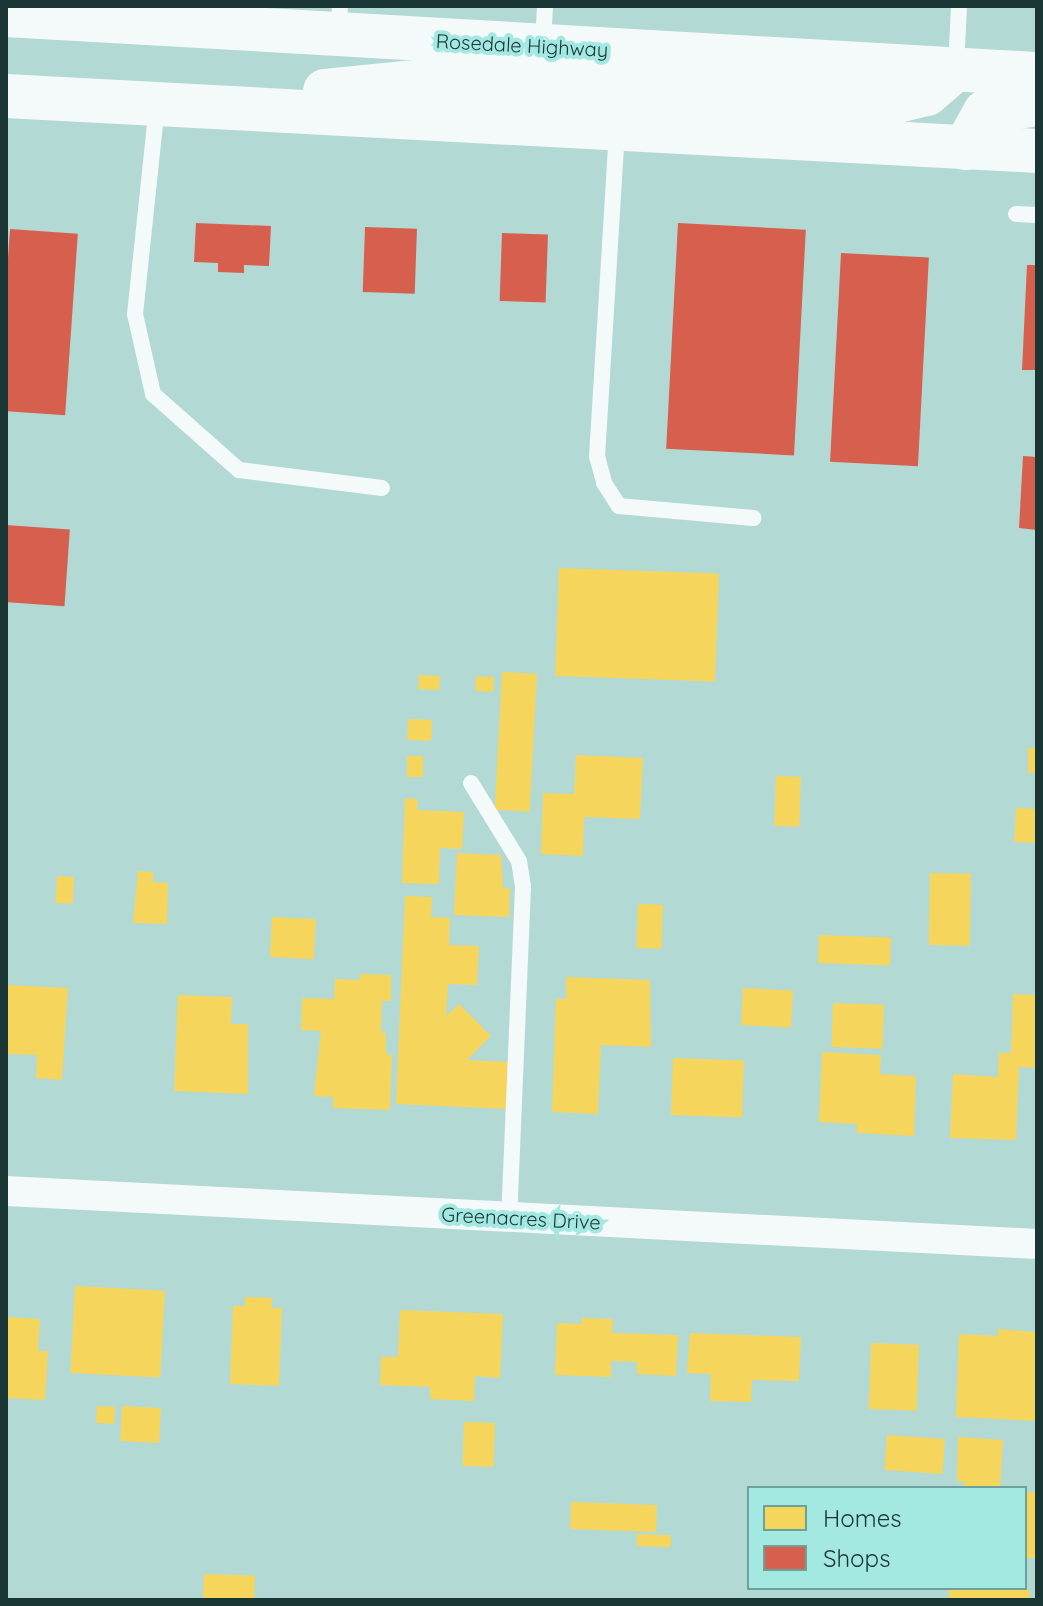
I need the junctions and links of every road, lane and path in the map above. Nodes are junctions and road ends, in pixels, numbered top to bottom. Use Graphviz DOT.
graph roads {
  1 [pos="959,6"];
  2 [pos="122,14"];
  3 [pos="6,15"];
  4 [pos="339,20"];
  5 [pos="544,26"];
  6 [pos="956,69"];
  7 [pos="1037,74"];
  8 [pos="6,96"];
  9 [pos="168,104"];
  10 [pos="1037,104"];
  11 [pos="617,129"];
  12 [pos="965,148"];
  13 [pos="1037,151"];
  14 [pos="1016,214"];
  15 [pos="1037,215"];
  16 [pos="382,488"];
  17 [pos="753,518"];
  18 [pos="471,783"];
  19 [pos="6,1191"];
  20 [pos="509,1217"];
  21 [pos="1037,1244"];
  1 -- 6 [label="lane"];
  2 -- 3 [label="main road, Rosedale Highway"];
  2 -- 4 [label="main road, Rosedale Highway"];
  4 -- 5 [label="main road, Rosedale Highway"];
  5 -- 6 [label="main road, Rosedale Highway"];
  6 -- 7 [label="main road, Rosedale Highway"];
  6 -- 9 [label="main road"];
  8 -- 9 [label="main road"];
  9 -- 11 [label="main road"];
  9 -- 16 [label="lane"];
  10 -- 12 [label="main road"];
  11 -- 12 [label="main road"];
  11 -- 17 [label="lane"];
  12 -- 13 [label="main road"];
  14 -- 15 [label="lane"];
  18 -- 20 [label="lane"];
  19 -- 20 [label="street, Greenacres Drive"];
  20 -- 21 [label="street, Greenacres Drive"];
}
